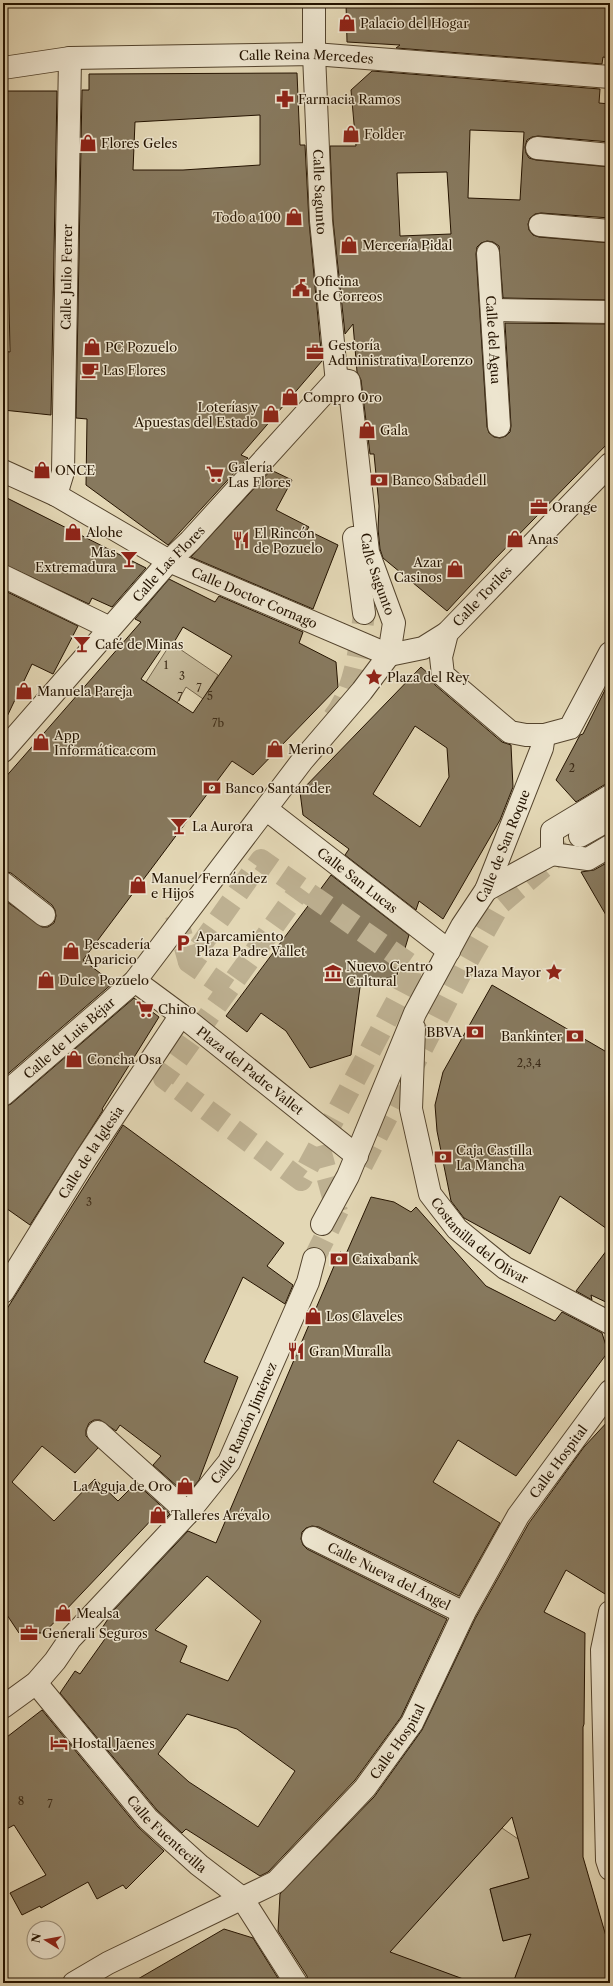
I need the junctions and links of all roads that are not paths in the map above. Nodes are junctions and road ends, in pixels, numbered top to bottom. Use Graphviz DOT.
graph roads {
  1 [pos="314,3"];
  2 [pos="314,54"];
  3 [pos="70,58"];
  4 [pos="3,68"];
  5 [pos="610,77"];
  6 [pos="538,148"];
  7 [pos="610,155"];
  8 [pos="540,225"];
  9 [pos="610,231"];
  10 [pos="488,253"];
  11 [pos="492,310"];
  12 [pos="610,312"];
  13 [pos="337,379"];
  14 [pos="498,426"];
  15 [pos="610,464"];
  16 [pos="3,471"];
  17 [pos="56,495"];
  18 [pos="170,561"];
  19 [pos="3,576"];
  20 [pos="364,613"];
  21 [pos="110,628"];
  22 [pos="447,633"];
  23 [pos="610,653"];
  24 [pos="389,655"];
  25 [pos="544,735"];
  26 [pos="3,751"];
  27 [pos="610,796"];
  28 [pos="266,809"];
  29 [pos="610,819"];
  30 [pos="580,836"];
  31 [pos="610,846"];
  32 [pos="552,854"];
  33 [pos="3,882"];
  34 [pos="486,890"];
  35 [pos="44,915"];
  36 [pos="449,951"];
  37 [pos="135,981"];
  38 [pos="415,1013"];
  39 [pos="181,1015"];
  40 [pos="3,1095"];
  41 [pos="357,1156"];
  42 [pos="322,1224"];
  43 [pos="314,1259"];
  44 [pos="3,1292"];
  45 [pos="610,1323"];
  46 [pos="610,1390"];
  47 [pos="98,1432"];
  48 [pos="188,1513"];
  49 [pos="313,1538"];
  50 [pos="610,1612"];
  51 [pos="464,1613"];
  52 [pos="36,1683"];
  53 [pos="3,1707"];
  54 [pos="610,1869"];
  55 [pos="242,1898"];
  56 [pos="74,1983"];
  57 [pos="296,1983"];
  1 -- 2 [label="street, Calle Sagunto"];
  2 -- 3 [label="street, Calle Reina Mercedes"];
  2 -- 5 [label="street, Calle Reina Mercedes"];
  2 -- 13 [label="street, Calle Sagunto"];
  3 -- 4 [label="street, Calle Reina Mercedes"];
  3 -- 17 [label="street, Calle Julio Ferrer"];
  6 -- 7 [label="street"];
  8 -- 9 [label="street"];
  10 -- 11 [label="street, Calle del Agua"];
  11 -- 12 [label="street"];
  11 -- 14 [label="street, Calle del Agua"];
  13 -- 18 [label="street, Calle Las Flores"];
  13 -- 20 [label="street, Calle Sagunto"];
  13 -- 24 [label="street, Calle Sagunto"];
  15 -- 22 [label="street, Calle Toriles"];
  16 -- 17 [label="street, Calle Doctor Cornago"];
  17 -- 18 [label="street, Calle Doctor Cornago"];
  18 -- 21 [label="street, Calle Las Flores"];
  18 -- 24 [label="street, Calle Doctor Cornago"];
  19 -- 21 [label="street"];
  21 -- 26 [label="street, Calle Las Flores"];
  22 -- 24 [label="street"];
  22 -- 25 [label="street, Calle Toriles"];
  23 -- 25 [label="street, Calle Toriles"];
  24 -- 28 [label="street, Calle Sagunto"];
  25 -- 34 [label="street, Calle de San Roque"];
  27 -- 32 [label="street"];
  28 -- 36 [label="street, Calle San Lucas"];
  28 -- 37 [label="street"];
  29 -- 30 [label="street"];
  31 -- 32 [label="street"];
  32 -- 34 [label="street"];
  33 -- 35 [label="street"];
  34 -- 36 [label="street, Calle de San Roque"];
  36 -- 38 [label="street"];
  37 -- 39 [label="street, Plaza del Padre Vallet"];
  37 -- 40 [label="street, Calle de Luis Béjar"];
  38 -- 41 [label="street"];
  38 -- 45 [label="street, Costanilla del Olivar"];
  39 -- 41 [label="street, Plaza del Padre Vallet"];
  39 -- 44 [label="street, Calle de la Iglesia"];
  41 -- 42 [label="street"];
  43 -- 48 [label="street, Calle Ramón Jiménez"];
  46 -- 51 [label="street, Calle Hospital"];
  47 -- 48 [label="street"];
  48 -- 52 [label="street, Calle Ramón Jiménez"];
  49 -- 51 [label="street, Calle Nueva del Ángel"];
  50 -- 54 [label="street"];
  51 -- 55 [label="street, Calle Hospital"];
  52 -- 53 [label="street, Calle Ramón Jiménez"];
  52 -- 55 [label="street, Calle Fuentecilla"];
  55 -- 56 [label="street, Calle Hospital"];
  55 -- 57 [label="street, Calle Fuentecilla"];
}
